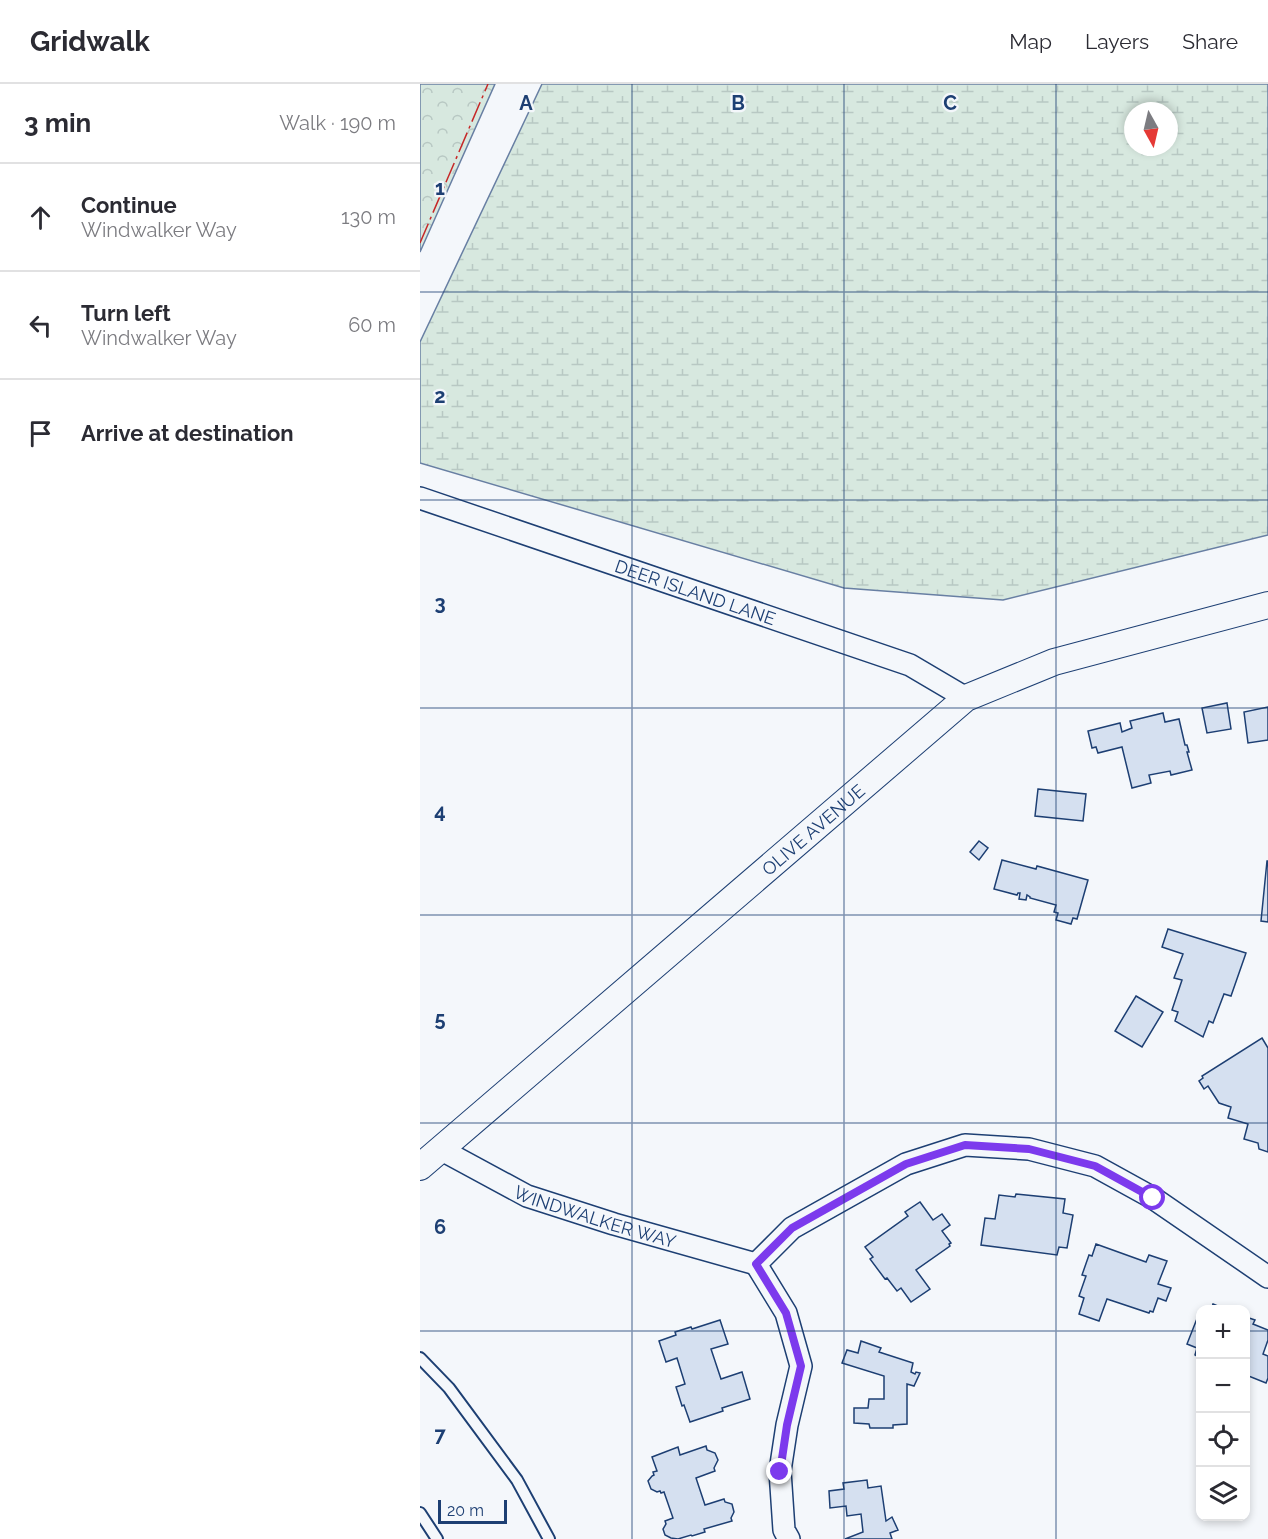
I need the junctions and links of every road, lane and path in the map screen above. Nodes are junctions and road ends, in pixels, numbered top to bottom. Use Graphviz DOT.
graph roads {
  1 [pos="420,498"];
  2 [pos="1268,605"];
  3 [pos="966,698"];
  4 [pos="440,1149"];
  5 [pos="420,1167"];
  6 [pos="756,1264"];
  7 [pos="1268,1277"];
  8 [pos="420,1358"];
  9 [pos="420,1513"];
  10 [pos="437,1539"];
  11 [pos="549,1539"];
  12 [pos="789,1539"];
  1 -- 3 [label="street, DEER ISLAND LANE"];
  2 -- 3 [label="street, OLIVE AVENUE"];
  3 -- 4 [label="street, OLIVE AVENUE"];
  4 -- 5 [label="street, OLIVE AVENUE"];
  4 -- 6 [label="street, WINDWALKER WAY"];
  6 -- 7 [label="street"];
  6 -- 12 [label="street"];
  8 -- 11 [label="lane"];
  9 -- 10 [label="lane"];
}
